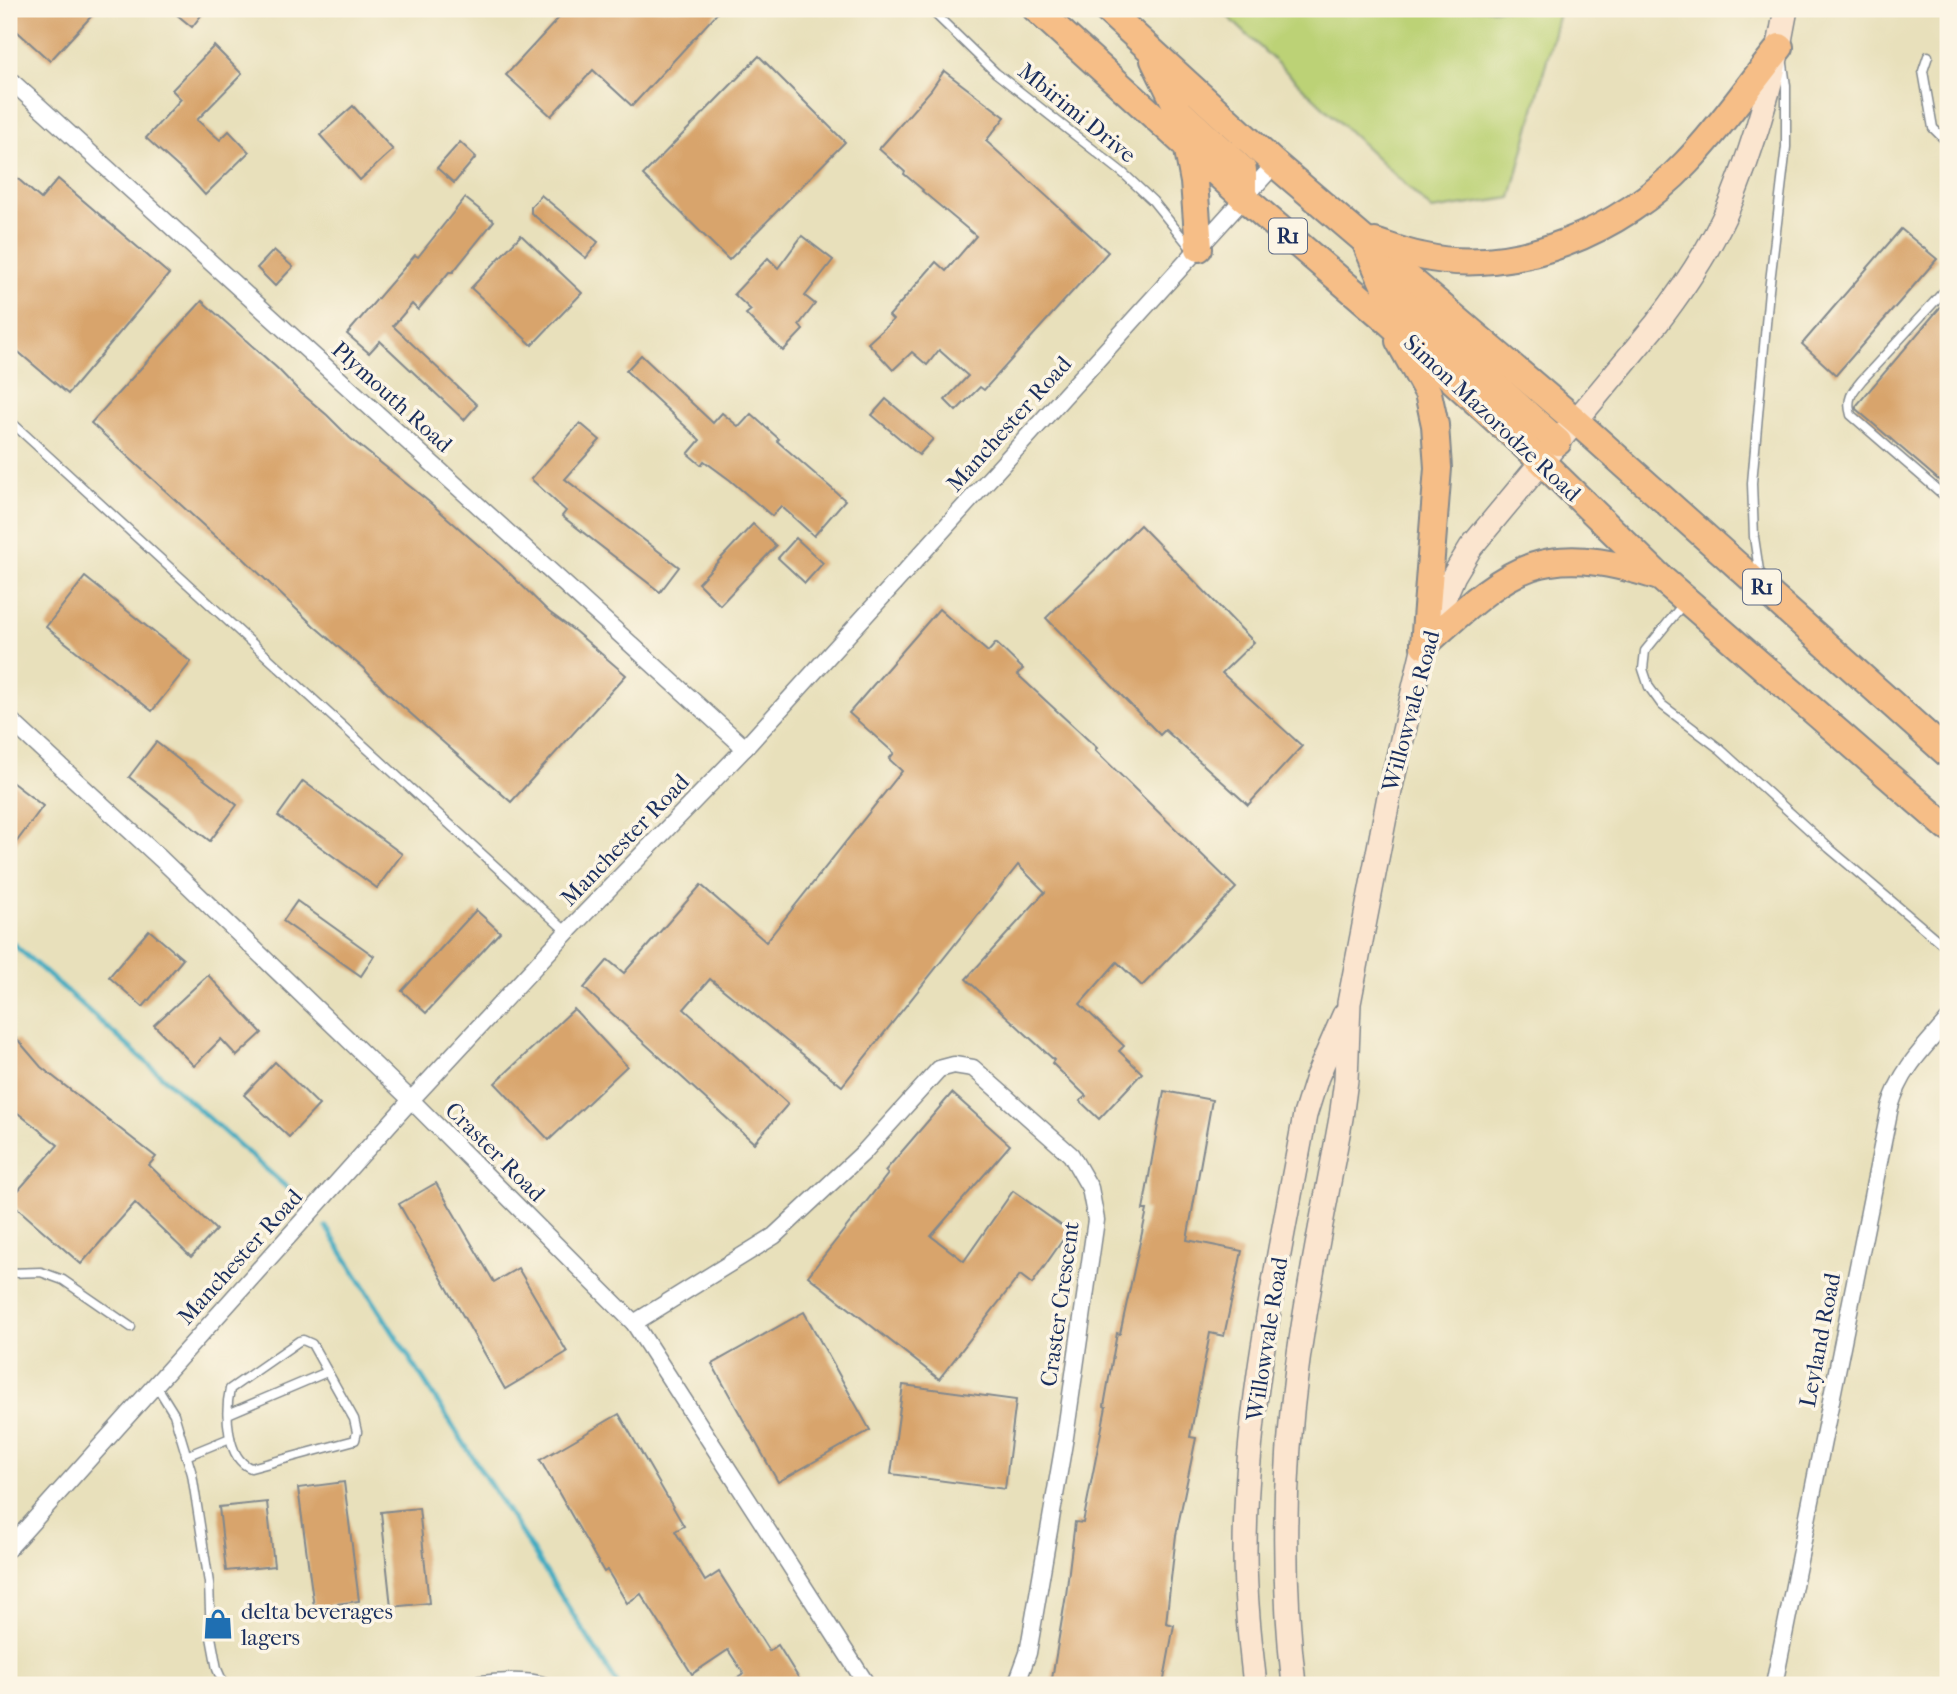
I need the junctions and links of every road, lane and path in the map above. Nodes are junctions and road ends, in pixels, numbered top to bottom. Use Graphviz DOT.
graph roads {
  1 [pos="930,9"];
  2 [pos="1036,9"];
  3 [pos="1106,9"];
  4 [pos="1787,9"];
  5 [pos="1780,47"];
  6 [pos="1149,49"];
  7 [pos="1928,56"];
  8 [pos="9,79"];
  9 [pos="1948,143"];
  10 [pos="1187,145"];
  11 [pos="1275,164"];
  12 [pos="1244,197"];
  13 [pos="1363,238"];
  14 [pos="1197,251"];
  15 [pos="1948,287"];
  16 [pos="1390,324"];
  17 [pos="9,420"];
  18 [pos="1576,421"];
  19 [pos="1550,452"];
  20 [pos="1948,499"];
  21 [pos="1661,578"];
  22 [pos="1762,587"];
  23 [pos="1686,600"];
  24 [pos="1424,645"];
  25 [pos="9,719"];
  26 [pos="745,748"];
  27 [pos="1948,754"];
  28 [pos="1948,828"];
  29 [pos="567,932"];
  30 [pos="1948,949"];
  31 [pos="1349,1003"];
  32 [pos="1948,1020"];
  33 [pos="411,1100"];
  34 [pos="9,1273"];
  35 [pos="634,1323"];
  36 [pos="131,1327"];
  37 [pos="327,1372"];
  38 [pos="156,1385"];
  39 [pos="228,1414"];
  40 [pos="230,1438"];
  41 [pos="186,1456"];
  42 [pos="9,1548"];
  43 [pos="224,1685"];
  44 [pos="433,1685"];
  45 [pos="447,1685"];
  46 [pos="552,1685"];
  47 [pos="867,1685"];
  48 [pos="1012,1685"];
  49 [pos="1255,1685"];
  50 [pos="1294,1685"];
  51 [pos="1774,1685"];
  1 -- 14 [label="lane, Mbirimi Drive"];
  2 -- 10 [label="highway, Simon Mazorodze Road / R1"];
  3 -- 6 [label="highway, Simon Mazorodze Road / R1"];
  4 -- 5 [label="main road, Willowvale Road"];
  5 -- 13 [label="highway"];
  5 -- 18 [label="main road, Willowvale Road"];
  5 -- 22 [label="lane"];
  6 -- 11 [label="highway, Simon Mazorodze Road / R1"];
  6 -- 12 [label="highway"];
  7 -- 9 [label="lane"];
  8 -- 26 [label="street, Plymouth Road"];
  10 -- 12 [label="highway, Simon Mazorodze Road / R1"];
  10 -- 14 [label="highway"];
  11 -- 12 [label="street, Manchester Road"];
  11 -- 13 [label="highway, Simon Mazorodze Road / R1"];
  12 -- 14 [label="street, Manchester Road"];
  12 -- 16 [label="highway, Simon Mazorodze Road / R1"];
  13 -- 18 [label="highway, Simon Mazorodze Road / R1"];
  13 -- 19 [label="highway"];
  14 -- 26 [label="street, Manchester Road"];
  15 -- 20 [label="lane"];
  16 -- 19 [label="highway, Simon Mazorodze Road / R1"];
  16 -- 24 [label="highway"];
  17 -- 29 [label="lane"];
  18 -- 19 [label="main road, Willowvale Road"];
  18 -- 22 [label="highway, Simon Mazorodze Road / R1"];
  19 -- 21 [label="highway, Simon Mazorodze Road / R1"];
  19 -- 24 [label="main road, Willowvale Road"];
  21 -- 23 [label="highway, Simon Mazorodze Road / R1"];
  21 -- 24 [label="highway"];
  22 -- 27 [label="highway, Simon Mazorodze Road / R1"];
  23 -- 28 [label="highway, Simon Mazorodze Road / R1"];
  23 -- 30 [label="lane"];
  24 -- 31 [label="main road, Willowvale Road"];
  25 -- 33 [label="street, Craster Road"];
  26 -- 29 [label="street, Manchester Road"];
  29 -- 33 [label="street, Manchester Road"];
  31 -- 49 [label="main road, Willowvale Road"];
  31 -- 50 [label="main road, Willowvale Road"];
  32 -- 51 [label="street, Leyland Road"];
  33 -- 35 [label="street, Craster Road"];
  33 -- 38 [label="street, Manchester Road"];
  34 -- 36 [label="lane"];
  35 -- 47 [label="street, Craster Road"];
  35 -- 48 [label="street, Craster Crescent"];
  37 -- 39 [label="lane"];
  37 -- 39 [label="lane"];
  37 -- 40 [label="lane"];
  38 -- 41 [label="lane"];
  38 -- 42 [label="street, Manchester Road"];
  39 -- 40 [label="lane"];
  40 -- 41 [label="lane"];
  41 -- 43 [label="lane"];
  44 -- 45 [label="lane"];
  45 -- 46 [label="lane"];
}
